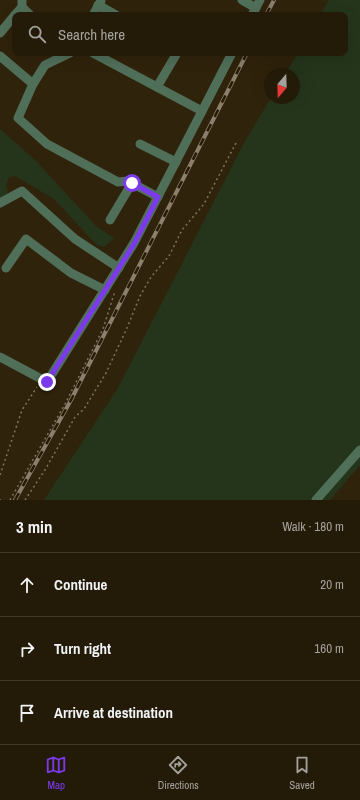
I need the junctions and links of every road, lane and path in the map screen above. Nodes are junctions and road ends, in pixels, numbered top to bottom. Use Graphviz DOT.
graph roads {
  1 [pos="242,0"];
  2 [pos="100,3"];
  3 [pos="256,8"];
  4 [pos="95,12"];
  5 [pos="112,12"];
  6 [pos="12,19"];
  7 [pos="0,33"];
  8 [pos="0,56"];
  9 [pos="64,56"];
  10 [pos="99,56"];
  11 [pos="175,56"];
  12 [pos="230,56"];
  13 [pos="33,84"];
  14 [pos="157,87"];
  15 [pos="202,111"];
  16 [pos="236,143"];
  17 [pos="140,144"];
  18 [pos="176,162"];
  19 [pos="132,183"];
  20 [pos="158,197"];
  21 [pos="0,202"];
  22 [pos="110,220"];
  23 [pos="6,268"];
  24 [pos="118,268"];
  25 [pos="116,289"];
  26 [pos="105,290"];
  27 [pos="0,357"];
  28 [pos="42,380"];
  29 [pos="360,450"];
  30 [pos="0,475"];
  31 [pos="10,500"];
  32 [pos="25,500"];
  33 [pos="316,500"];
  1 -- 3 [label="lane"];
  2 -- 4 [label="lane"];
  2 -- 5 [label="lane"];
  6 -- 7 [label="lane"];
  8 -- 13 [label="lane"];
  9 -- 13 [label="lane"];
  10 -- 14 [label="lane"];
  11 -- 14 [label="lane"];
  12 -- 15 [label="lane"];
  13 -- 19 [label="lane"];
  14 -- 15 [label="lane"];
  15 -- 18 [label="lane"];
  16 -- 32 [label="path"];
  17 -- 18 [label="lane"];
  18 -- 20 [label="lane"];
  19 -- 20 [label="lane"];
  19 -- 22 [label="lane"];
  20 -- 24 [label="lane"];
  21 -- 24 [label="lane"];
  23 -- 26 [label="lane"];
  24 -- 26 [label="lane"];
  25 -- 31 [label="path"];
  26 -- 28 [label="lane"];
  27 -- 28 [label="lane"];
  28 -- 30 [label="path"];
  29 -- 33 [label="lane"];
}
